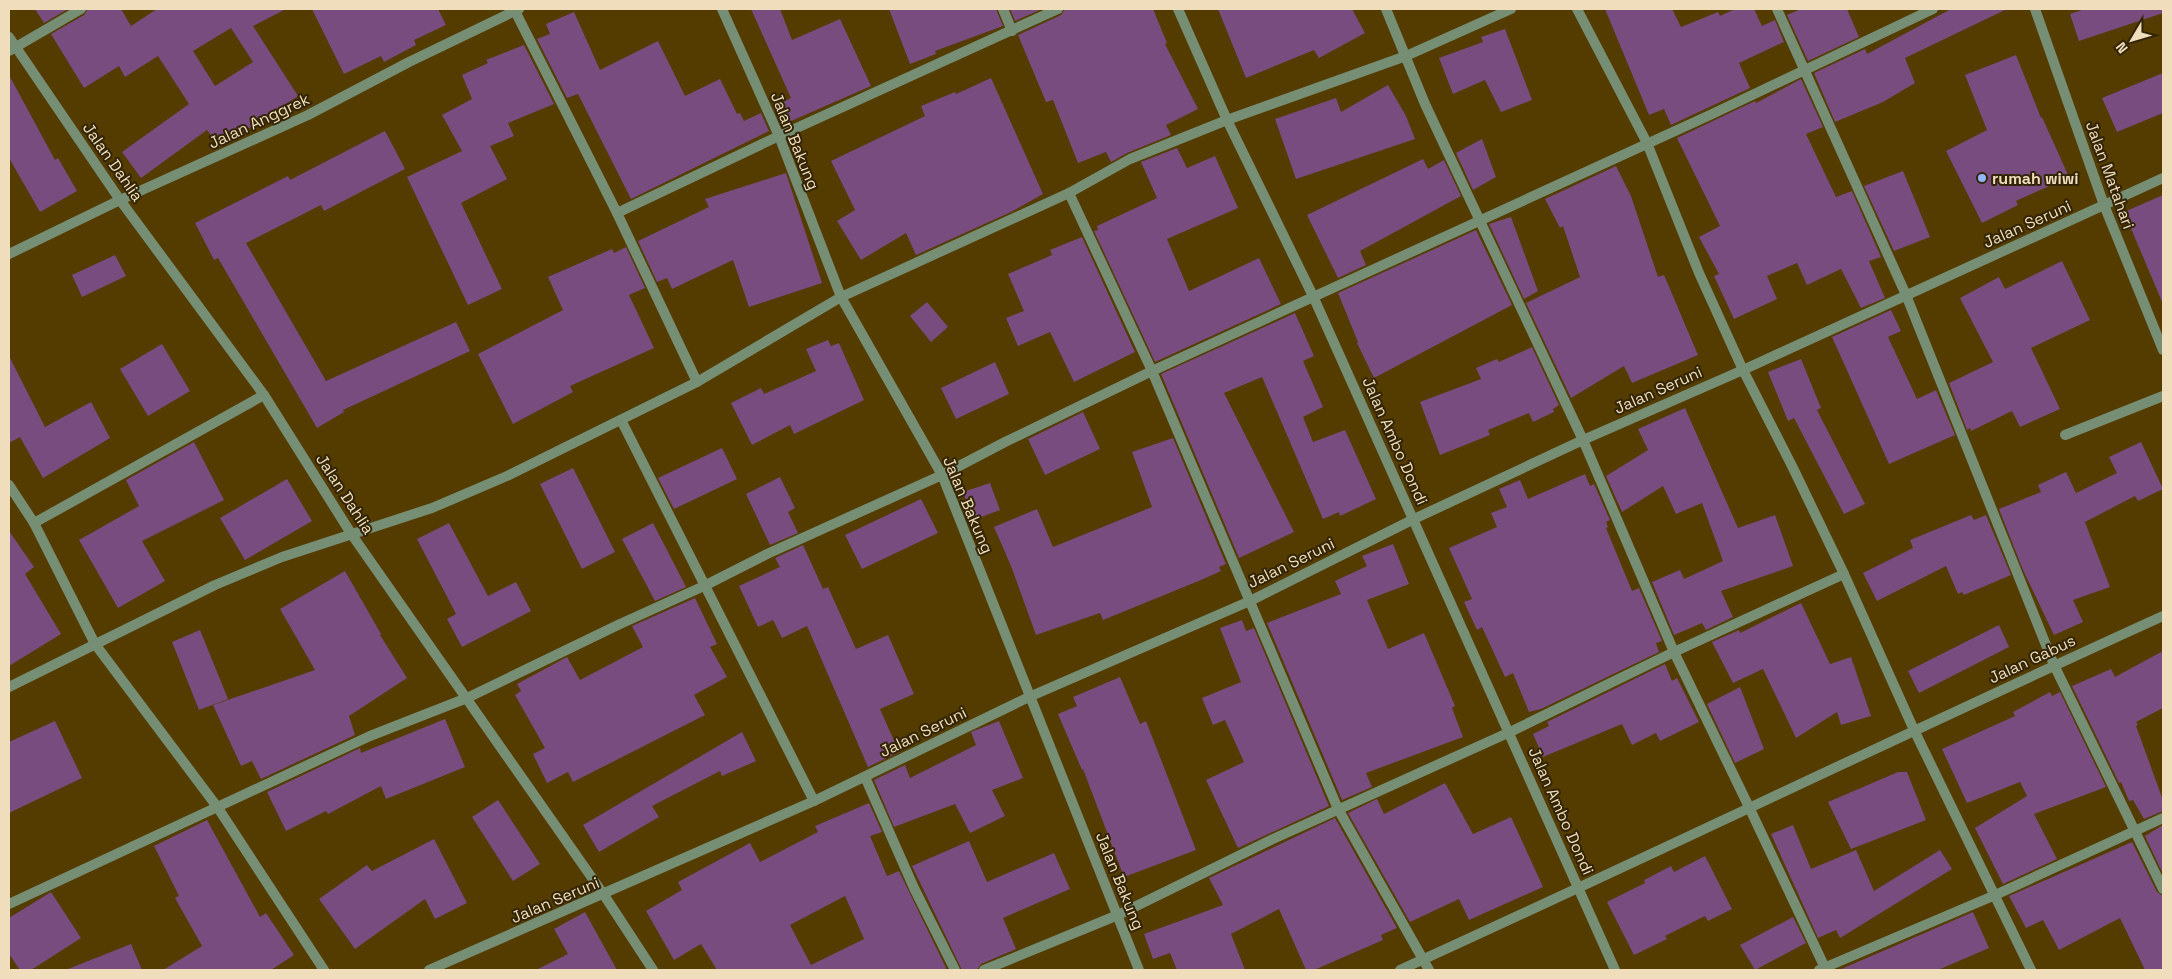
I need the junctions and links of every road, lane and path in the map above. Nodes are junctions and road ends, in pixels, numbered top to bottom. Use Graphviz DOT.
graph roads {
  1 [pos="81,9"];
  2 [pos="722,9"];
  3 [pos="1003,9"];
  4 [pos="1058,9"];
  5 [pos="1178,9"];
  6 [pos="1386,9"];
  7 [pos="1511,9"];
  8 [pos="1577,9"];
  9 [pos="1777,9"];
  10 [pos="1933,9"];
  11 [pos="2035,9"];
  12 [pos="516,10"];
  13 [pos="1012,31"];
  14 [pos="9,37"];
  15 [pos="12,49"];
  16 [pos="1406,56"];
  17 [pos="1803,69"];
  18 [pos="1227,120"];
  19 [pos="779,136"];
  20 [pos="1647,143"];
  21 [pos="2163,178"];
  22 [pos="1069,193"];
  23 [pos="120,200"];
  24 [pos="2104,205"];
  25 [pos="617,213"];
  26 [pos="1480,221"];
  27 [pos="9,254"];
  28 [pos="1906,295"];
  29 [pos="1313,296"];
  30 [pos="841,297"];
  31 [pos="2163,350"];
  32 [pos="1743,370"];
  33 [pos="1152,371"];
  34 [pos="697,382"];
  35 [pos="264,395"];
  36 [pos="2163,396"];
  37 [pos="621,420"];
  38 [pos="2065,435"];
  39 [pos="1583,440"];
  40 [pos="942,475"];
  41 [pos="9,485"];
  42 [pos="1414,519"];
  43 [pos="34,523"];
  44 [pos="352,535"];
  45 [pos="1844,574"];
  46 [pos="704,586"];
  47 [pos="1250,601"];
  48 [pos="2163,616"];
  49 [pos="96,644"];
  50 [pos="1674,652"];
  51 [pos="2054,665"];
  52 [pos="9,687"];
  53 [pos="1029,697"];
  54 [pos="467,698"];
  55 [pos="1914,730"];
  56 [pos="1510,732"];
  57 [pos="865,778"];
  58 [pos="814,801"];
  59 [pos="1750,807"];
  60 [pos="218,808"];
  61 [pos="1338,809"];
  62 [pos="2163,818"];
  63 [pos="2135,832"];
  64 [pos="2163,888"];
  65 [pos="1580,889"];
  66 [pos="604,895"];
  67 [pos="1993,896"];
  68 [pos="9,904"];
  69 [pos="1118,915"];
  70 [pos="1424,959"];
  71 [pos="1823,969"];
  72 [pos="324,970"];
  73 [pos="429,970"];
  74 [pos="653,970"];
  75 [pos="954,970"];
  76 [pos="984,970"];
  77 [pos="1139,970"];
  78 [pos="1400,970"];
  79 [pos="1429,970"];
  80 [pos="1615,970"];
  81 [pos="2031,970"];
  1 -- 15 [label="street"];
  2 -- 19 [label="street, Jalan Bakung"];
  3 -- 13 [label="street"];
  4 -- 13 [label="street"];
  5 -- 18 [label="street, Jalan Ambo Dondi"];
  6 -- 16 [label="street"];
  7 -- 16 [label="street"];
  8 -- 20 [label="street"];
  9 -- 17 [label="street"];
  10 -- 17 [label="street"];
  11 -- 24 [label="street, Jalan Matahari"];
  12 -- 23 [label="street, Jalan Anggrek"];
  12 -- 25 [label="street"];
  13 -- 19 [label="street"];
  14 -- 15 [label="street, Jalan Dahlia"];
  15 -- 23 [label="street, Jalan Dahlia"];
  16 -- 18 [label="street"];
  16 -- 26 [label="street"];
  17 -- 20 [label="street"];
  17 -- 28 [label="street"];
  18 -- 22 [label="street"];
  18 -- 29 [label="street, Jalan Ambo Dondi"];
  19 -- 25 [label="street"];
  19 -- 30 [label="street, Jalan Bakung"];
  20 -- 26 [label="street"];
  20 -- 32 [label="street"];
  21 -- 24 [label="street, Jalan Seruni"];
  22 -- 30 [label="street"];
  22 -- 33 [label="street"];
  23 -- 27 [label="street, Jalan Anggrek"];
  23 -- 35 [label="street, Jalan Dahlia"];
  24 -- 28 [label="street, Jalan Seruni"];
  24 -- 31 [label="street, Jalan Matahari"];
  25 -- 34 [label="street"];
  26 -- 29 [label="street"];
  26 -- 39 [label="street"];
  28 -- 32 [label="street, Jalan Seruni"];
  28 -- 51 [label="street"];
  29 -- 33 [label="street"];
  29 -- 42 [label="street, Jalan Ambo Dondi"];
  30 -- 34 [label="street"];
  30 -- 40 [label="street, Jalan Bakung"];
  32 -- 39 [label="street, Jalan Seruni"];
  32 -- 45 [label="street"];
  33 -- 40 [label="street"];
  33 -- 47 [label="street"];
  34 -- 37 [label="street"];
  35 -- 43 [label="street"];
  35 -- 44 [label="street, Jalan Dahlia"];
  36 -- 38 [label="street"];
  37 -- 44 [label="street"];
  37 -- 46 [label="street"];
  39 -- 42 [label="street, Jalan Seruni"];
  39 -- 50 [label="street"];
  40 -- 46 [label="street"];
  40 -- 53 [label="street, Jalan Bakung"];
  41 -- 43 [label="street"];
  42 -- 47 [label="street, Jalan Seruni"];
  42 -- 56 [label="street, Jalan Ambo Dondi"];
  43 -- 49 [label="street"];
  44 -- 49 [label="street"];
  44 -- 54 [label="street, Jalan Dahlia"];
  45 -- 50 [label="street"];
  45 -- 55 [label="street"];
  46 -- 54 [label="street"];
  46 -- 58 [label="street"];
  47 -- 53 [label="street, Jalan Seruni"];
  47 -- 61 [label="street"];
  48 -- 51 [label="street, Jalan Gabus"];
  49 -- 52 [label="street"];
  49 -- 60 [label="street"];
  50 -- 56 [label="street"];
  50 -- 59 [label="street"];
  51 -- 55 [label="street, Jalan Gabus"];
  51 -- 63 [label="street"];
  53 -- 57 [label="street, Jalan Seruni"];
  53 -- 69 [label="street, Jalan Bakung"];
  54 -- 60 [label="street"];
  54 -- 66 [label="street, Jalan Dahlia"];
  55 -- 59 [label="street, Jalan Gabus"];
  55 -- 67 [label="street"];
  56 -- 61 [label="street"];
  56 -- 65 [label="street, Jalan Ambo Dondi"];
  57 -- 58 [label="street, Jalan Seruni"];
  57 -- 75 [label="street"];
  58 -- 66 [label="street, Jalan Seruni"];
  59 -- 65 [label="street, Jalan Gabus"];
  59 -- 71 [label="street"];
  60 -- 68 [label="street"];
  60 -- 72 [label="street"];
  61 -- 69 [label="street"];
  61 -- 70 [label="street"];
  62 -- 63 [label="street"];
  63 -- 64 [label="street"];
  63 -- 67 [label="street"];
  65 -- 70 [label="street, Jalan Gabus"];
  65 -- 80 [label="street, Jalan Ambo Dondi"];
  66 -- 73 [label="street, Jalan Seruni"];
  66 -- 74 [label="street, Jalan Dahlia"];
  67 -- 71 [label="street"];
  67 -- 81 [label="street"];
  69 -- 76 [label="street"];
  69 -- 77 [label="street, Jalan Bakung"];
  70 -- 78 [label="street, Jalan Gabus"];
  70 -- 79 [label="street"];
}
